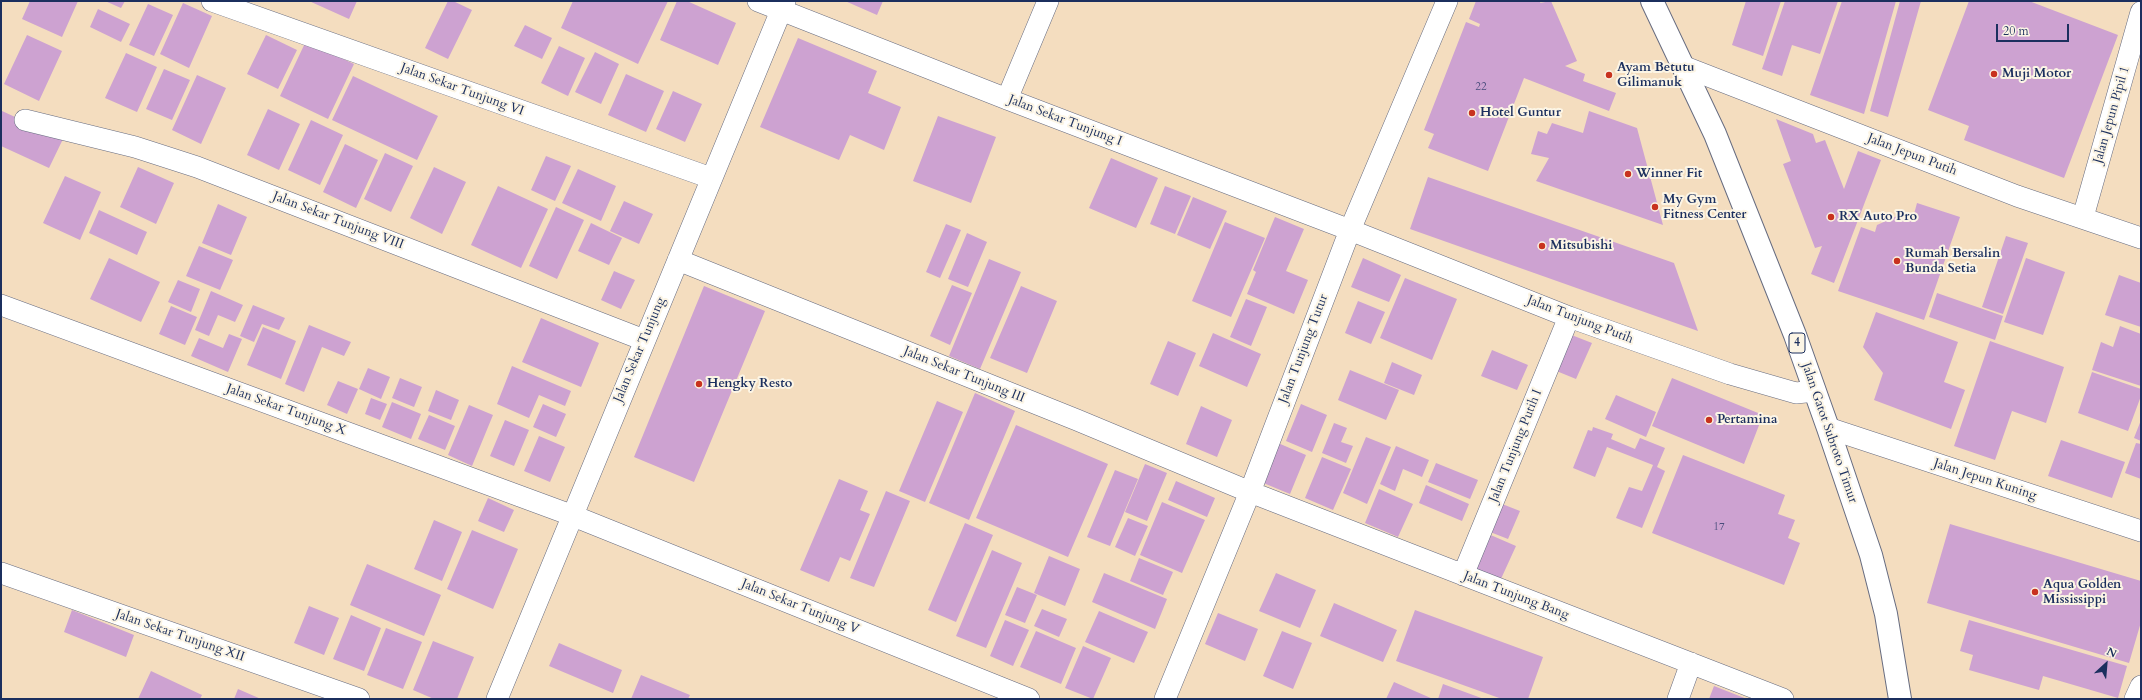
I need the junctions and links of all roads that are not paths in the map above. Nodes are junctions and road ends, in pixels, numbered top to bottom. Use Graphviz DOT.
graph roads {
  1 [pos="212,1"];
  2 [pos="758,1"];
  3 [pos="1048,1"];
  4 [pos="1447,1"];
  5 [pos="1652,1"];
  6 [pos="783,5"];
  7 [pos="2141,12"];
  8 [pos="1685,67"];
  9 [pos="1007,99"];
  10 [pos="25,120"];
  11 [pos="711,178"];
  12 [pos="2083,217"];
  13 [pos="1350,230"];
  14 [pos="2141,238"];
  15 [pos="678,260"];
  16 [pos="1,305"];
  17 [pos="1569,317"];
  18 [pos="644,340"];
  19 [pos="1815,391"];
  20 [pos="1828,428"];
  21 [pos="1250,492"];
  22 [pos="572,515"];
  23 [pos="2141,531"];
  24 [pos="1,573"];
  25 [pos="1463,575"];
  26 [pos="1691,663"];
  27 [pos="2141,686"];
  28 [pos="359,699"];
  29 [pos="497,699"];
  30 [pos="1029,699"];
  31 [pos="1165,699"];
  32 [pos="1678,699"];
  33 [pos="1783,699"];
  34 [pos="1900,699"];
  35 [pos="2135,699"];
  1 -- 11 [label="street, Jalan Sekar Tunjung VI"];
  2 -- 6 [label="street, Jalan Sekar Tunjung I"];
  3 -- 9 [label="street"];
  4 -- 13 [label="street, Jalan Tunjung Tutur"];
  5 -- 8 [label="highway, Jalan Gatot Subroto Timur / 4"];
  6 -- 9 [label="street, Jalan Sekar Tunjung I"];
  6 -- 11 [label="street, Jalan Sekar Tunjung"];
  7 -- 12 [label="street, Jalan Jepun Pipil 1"];
  8 -- 12 [label="street, Jalan Jepun Putih"];
  8 -- 19 [label="highway, Jalan Gatot Subroto Timur / 4"];
  9 -- 13 [label="street, Jalan Sekar Tunjung I"];
  10 -- 18 [label="street, Jalan Sekar Tunjung VIII"];
  11 -- 15 [label="street, Jalan Sekar Tunjung"];
  12 -- 14 [label="street, Jalan Jepun Putih"];
  13 -- 17 [label="street, Jalan Tunjung Putih"];
  13 -- 21 [label="street, Jalan Tunjung Tutur"];
  15 -- 18 [label="street, Jalan Sekar Tunjung"];
  15 -- 21 [label="street, Jalan Sekar Tunjung III"];
  16 -- 22 [label="street, Jalan Sekar Tunjung X"];
  17 -- 19 [label="street, Jalan Tunjung Putih"];
  17 -- 25 [label="street, Jalan Tunjung Putih I"];
  18 -- 22 [label="street, Jalan Sekar Tunjung"];
  19 -- 20 [label="highway, Jalan Gatot Subroto Timur / 4"];
  20 -- 23 [label="street, Jalan Jepun Kuning"];
  20 -- 34 [label="highway, Jalan Gatot Subroto Timur / 4"];
  21 -- 25 [label="street, Jalan Tunjung Bang"];
  21 -- 31 [label="street, Jalan Tunjung Tutur"];
  22 -- 29 [label="street, Jalan Sekar Tunjung"];
  22 -- 30 [label="street, Jalan Sekar Tunjung V"];
  24 -- 28 [label="street, Jalan Sekar Tunjung XII"];
  25 -- 26 [label="street, Jalan Tunjung Bang"];
  26 -- 32 [label="street"];
  26 -- 33 [label="street, Jalan Tunjung Bang"];
  27 -- 35 [label="street"];
}
